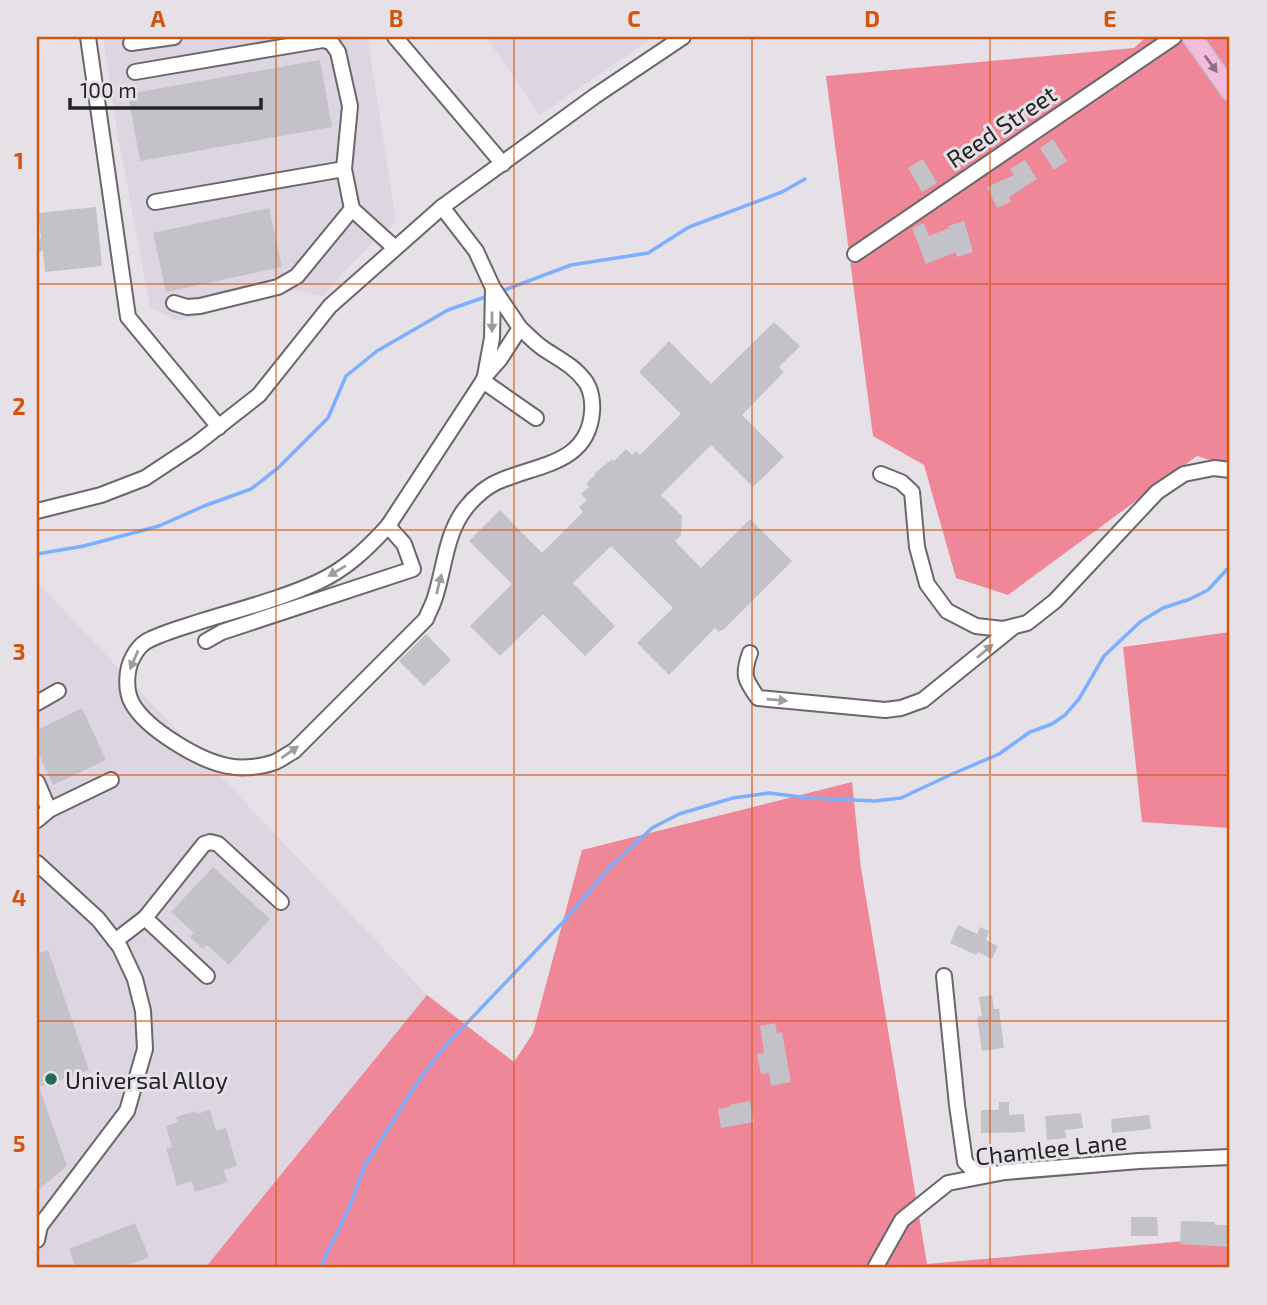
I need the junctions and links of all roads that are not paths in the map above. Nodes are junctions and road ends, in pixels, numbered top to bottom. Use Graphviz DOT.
graph roads {
  1 [pos="88,37"];
  2 [pos="174,37"];
  3 [pos="395,37"];
  4 [pos="683,37"];
  5 [pos="1174,37"];
  6 [pos="1192,37"];
  7 [pos="131,43"];
  8 [pos="135,72"];
  9 [pos="1230,91"];
  10 [pos="503,164"];
  11 [pos="344,169"];
  12 [pos="155,202"];
  13 [pos="442,207"];
  14 [pos="352,209"];
  15 [pos="395,248"];
  16 [pos="855,254"];
  17 [pos="493,288"];
  18 [pos="174,303"];
  19 [pos="520,328"];
  20 [pos="484,378"];
  21 [pos="536,418"];
  22 [pos="219,427"];
  23 [pos="1230,470"];
  24 [pos="881,474"];
  25 [pos="37,510"];
  26 [pos="388,526"];
  27 [pos="1014,626"];
  28 [pos="206,641"];
  29 [pos="750,653"];
  30 [pos="58,691"];
  31 [pos="37,704"];
  32 [pos="111,780"];
  33 [pos="37,782"];
  34 [pos="49,810"];
  35 [pos="37,820"];
  36 [pos="37,865"];
  37 [pos="281,902"];
  38 [pos="145,918"];
  39 [pos="114,941"];
  40 [pos="207,976"];
  41 [pos="944,976"];
  42 [pos="1230,1157"];
  43 [pos="1005,1172"];
  44 [pos="37,1240"];
  45 [pos="875,1268"];
  1 -- 22 [label="street"];
  2 -- 7 [label="street"];
  3 -- 10 [label="street"];
  4 -- 10 [label="street"];
  5 -- 16 [label="street, Reed Street"];
  6 -- 9 [label="main road, one-way"];
  8 -- 11 [label="street"];
  10 -- 13 [label="street"];
  11 -- 12 [label="street"];
  11 -- 14 [label="street"];
  13 -- 15 [label="street"];
  13 -- 17 [label="street"];
  14 -- 15 [label="street"];
  14 -- 18 [label="street"];
  15 -- 22 [label="street"];
  17 -- 19 [label="street"];
  17 -- 20 [label="street, one-way"];
  19 -- 20 [label="street"];
  26 -- 19 [label="street, one-way"];
  20 -- 21 [label="street"];
  20 -- 26 [label="street"];
  22 -- 25 [label="street"];
  23 -- 27 [label="street"];
  24 -- 27 [label="street"];
  26 -- 28 [label="street"];
  29 -- 27 [label="street, one-way"];
  30 -- 31 [label="street"];
  32 -- 34 [label="street"];
  33 -- 34 [label="street"];
  34 -- 35 [label="street"];
  36 -- 39 [label="street"];
  37 -- 38 [label="street"];
  38 -- 39 [label="street"];
  38 -- 40 [label="street"];
  39 -- 44 [label="street"];
  41 -- 43 [label="street"];
  42 -- 43 [label="street, Chamlee Lane"];
  43 -- 45 [label="street, Chamlee Lane"];
}
